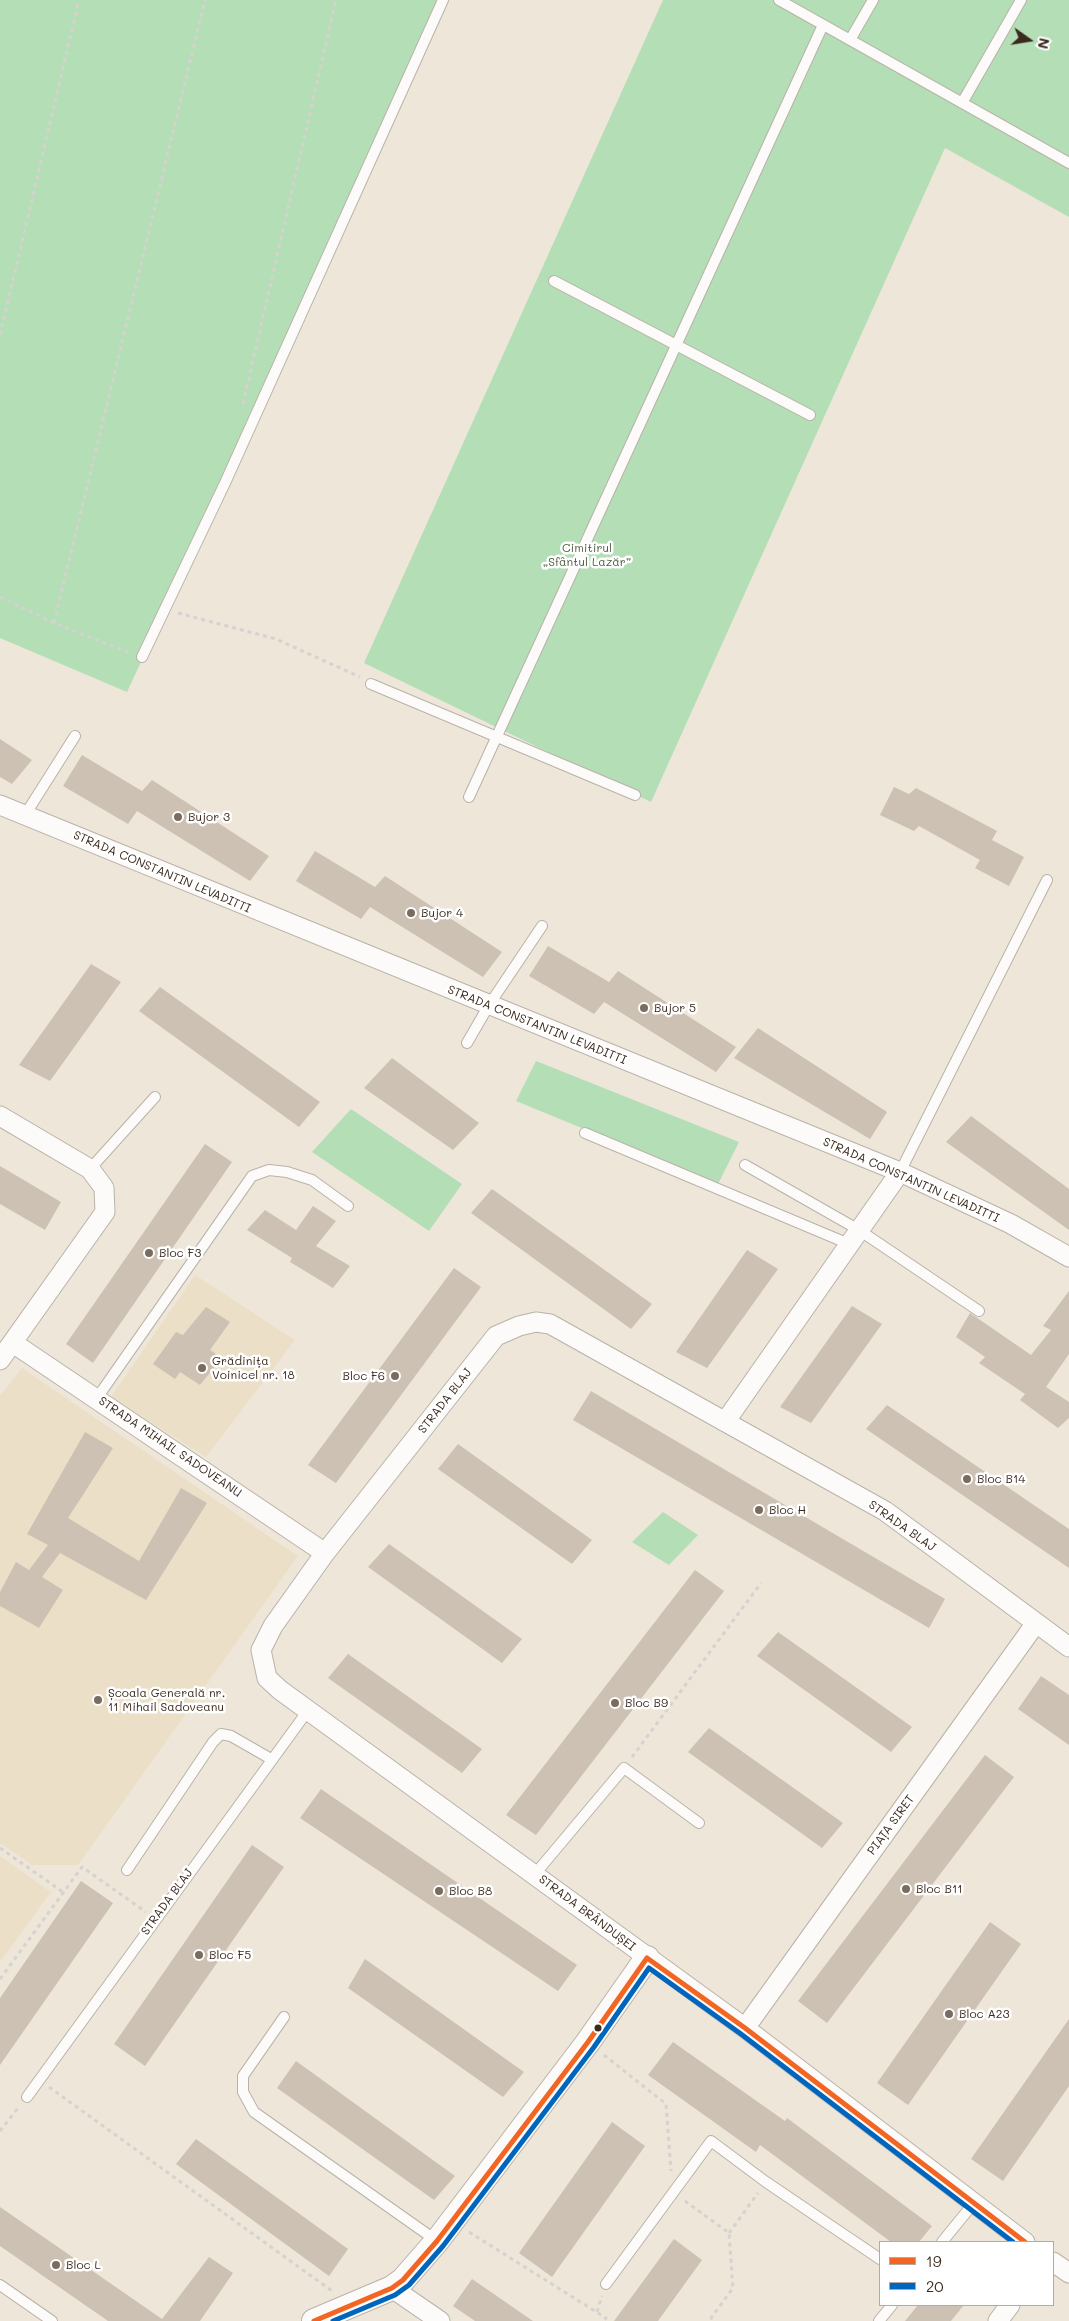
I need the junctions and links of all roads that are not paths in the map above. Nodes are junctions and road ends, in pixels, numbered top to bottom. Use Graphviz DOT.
graph roads {
  1 [pos="443,0"];
  2 [pos="779,0"];
  3 [pos="872,0"];
  4 [pos="1021,0"];
  5 [pos="824,25"];
  6 [pos="850,40"];
  7 [pos="962,103"];
  8 [pos="1069,163"];
  9 [pos="554,281"];
  10 [pos="676,346"];
  11 [pos="810,415"];
  12 [pos="142,657"];
  13 [pos="372,684"];
  14 [pos="75,736"];
  15 [pos="497,737"];
  16 [pos="635,795"];
  17 [pos="470,797"];
  18 [pos="0,805"];
  19 [pos="25,815"];
  20 [pos="1047,880"];
  21 [pos="542,926"];
  22 [pos="489,1005"];
  23 [pos="467,1043"];
  24 [pos="155,1097"];
  25 [pos="0,1116"];
  26 [pos="585,1133"];
  27 [pos="744,1165"];
  28 [pos="90,1169"];
  29 [pos="900,1172"];
  30 [pos="348,1206"];
  31 [pos="854,1237"];
  32 [pos="1069,1257"];
  33 [pos="979,1311"];
  34 [pos="13,1343"];
  35 [pos="0,1360"];
  36 [pos="97,1398"];
  37 [pos="725,1422"];
  38 [pos="325,1553"];
  39 [pos="1036,1623"];
  40 [pos="1069,1647"];
  41 [pos="267,1678"];
  42 [pos="309,1709"];
  43 [pos="271,1759"];
  44 [pos="699,1823"];
  45 [pos="127,1870"];
  46 [pos="535,1874"];
  47 [pos="647,1958"];
  48 [pos="284,2017"];
  49 [pos="745,2028"];
  50 [pos="27,2097"];
  51 [pos="973,2204"];
  52 [pos="437,2241"];
  53 [pos="943,2241"];
  54 [pos="1024,2241"];
  55 [pos="879,2258"];
  56 [pos="1054,2263"];
  57 [pos="1069,2272"];
  58 [pos="606,2284"];
  59 [pos="0,2285"];
  60 [pos="392,2288"];
  61 [pos="891,2306"];
  62 [pos="1009,2306"];
  63 [pos="52,2321"];
  64 [pos="314,2321"];
  65 [pos="440,2321"];
  66 [pos="879,2321"];
  67 [pos="998,2321"];
  1 -- 12 [label="lane"];
  2 -- 5 [label="lane"];
  3 -- 6 [label="lane"];
  4 -- 7 [label="lane"];
  5 -- 6 [label="lane"];
  5 -- 10 [label="lane"];
  6 -- 7 [label="lane"];
  7 -- 8 [label="lane"];
  9 -- 10 [label="lane"];
  10 -- 11 [label="lane"];
  10 -- 15 [label="lane"];
  13 -- 15 [label="lane"];
  14 -- 19 [label="lane"];
  15 -- 16 [label="lane"];
  15 -- 17 [label="lane"];
  18 -- 19 [label="street, STRADA CONSTANTIN LEVADITTI"];
  19 -- 22 [label="street, STRADA CONSTANTIN LEVADITTI"];
  20 -- 29 [label="lane"];
  21 -- 22 [label="lane"];
  22 -- 23 [label="lane"];
  22 -- 29 [label="street, STRADA CONSTANTIN LEVADITTI"];
  24 -- 28 [label="lane"];
  25 -- 28 [label="street"];
  26 -- 31 [label="lane"];
  27 -- 31 [label="lane"];
  28 -- 34 [label="street"];
  29 -- 31 [label="street"];
  29 -- 32 [label="street, STRADA CONSTANTIN LEVADITTI"];
  30 -- 36 [label="lane"];
  31 -- 33 [label="lane"];
  31 -- 37 [label="street"];
  34 -- 35 [label="street"];
  34 -- 36 [label="street, STRADA MIHAIL SADOVEANU"];
  36 -- 38 [label="street, STRADA MIHAIL SADOVEANU"];
  37 -- 38 [label="street, STRADA BLAJ"];
  37 -- 39 [label="street, STRADA BLAJ"];
  38 -- 41 [label="street, STRADA BLAJ"];
  39 -- 40 [label="street, STRADA BLAJ"];
  39 -- 49 [label="street, PIAȚA SIRET"];
  41 -- 42 [label="street, STRADA BRÂNDUȘEI"];
  42 -- 43 [label="lane, STRADA BLAJ"];
  42 -- 46 [label="street, STRADA BRÂNDUȘEI"];
  43 -- 45 [label="lane"];
  43 -- 50 [label="lane, STRADA BLAJ"];
  44 -- 46 [label="lane"];
  46 -- 47 [label="street, STRADA BRÂNDUȘEI"];
  47 -- 49 [label="street, STRADA BRÂNDUȘEI"];
  47 -- 52 [label="street"];
  48 -- 52 [label="lane"];
  49 -- 51 [label="street, STRADA BRÂNDUȘEI"];
  51 -- 53 [label="lane"];
  51 -- 54 [label="street, STRADA BRÂNDUȘEI"];
  52 -- 60 [label="street"];
  55 -- 58 [label="lane"];
  56 -- 57 [label="street"];
  59 -- 63 [label="lane"];
  60 -- 64 [label="street"];
  60 -- 65 [label="street"];
  61 -- 66 [label="lane"];
  62 -- 67 [label="street"];
}
